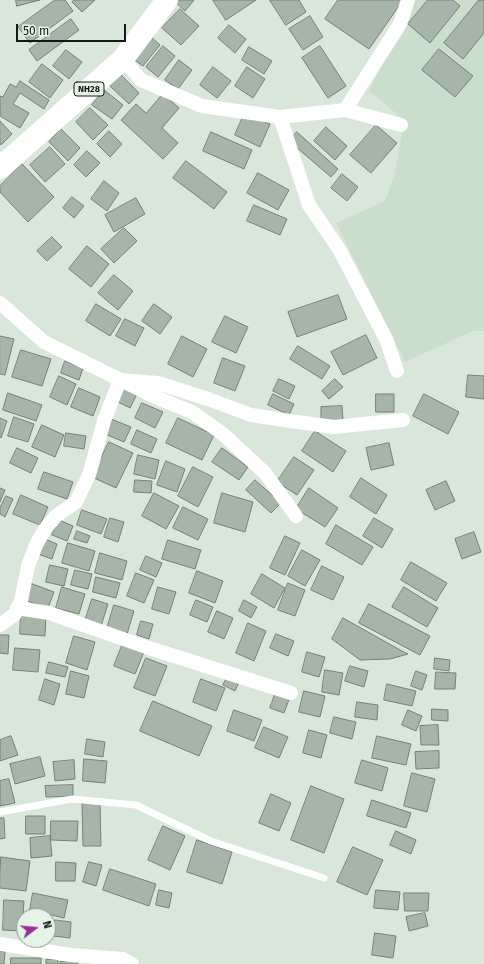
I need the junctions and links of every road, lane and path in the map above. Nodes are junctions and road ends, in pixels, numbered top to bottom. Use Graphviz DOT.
graph roads {
  1 [pos="167,0"];
  2 [pos="408,0"];
  3 [pos="123,59"];
  4 [pos="345,110"];
  5 [pos="280,117"];
  6 [pos="401,125"];
  7 [pos="0,168"];
  8 [pos="0,303"];
  9 [pos="397,371"];
  10 [pos="120,380"];
  11 [pos="402,420"];
  12 [pos="296,516"];
  13 [pos="17,608"];
  14 [pos="0,625"];
  15 [pos="291,693"];
  16 [pos="0,812"];
  17 [pos="324,878"];
  18 [pos="0,944"];
  19 [pos="132,964"];
  1 -- 3 [label="highway, NH28"];
  2 -- 4 [label="street"];
  3 -- 5 [label="street"];
  3 -- 7 [label="highway, NH28"];
  4 -- 5 [label="street"];
  4 -- 6 [label="street"];
  5 -- 9 [label="street"];
  8 -- 10 [label="street"];
  10 -- 11 [label="street"];
  10 -- 12 [label="street"];
  10 -- 13 [label="street"];
  13 -- 14 [label="street"];
  13 -- 15 [label="street"];
  16 -- 17 [label="lane"];
  18 -- 19 [label="street"];
}
